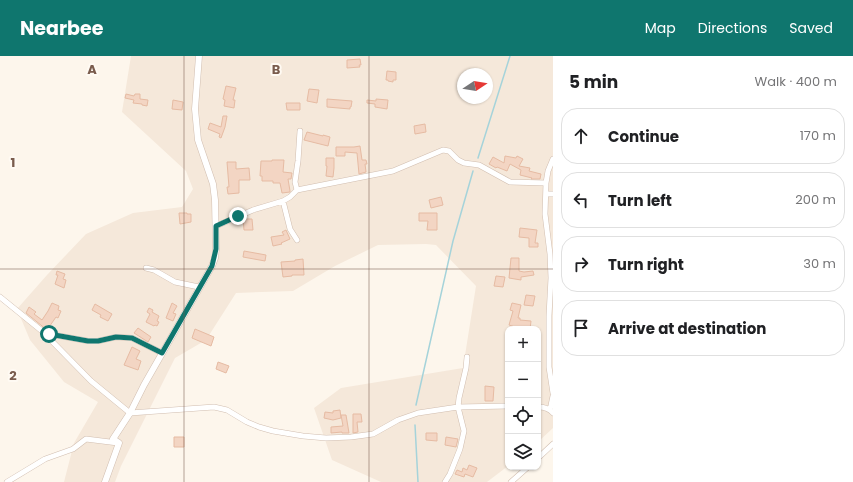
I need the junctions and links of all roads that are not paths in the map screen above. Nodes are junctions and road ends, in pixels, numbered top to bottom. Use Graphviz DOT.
graph roads {
  1 [pos="199,56"];
  2 [pos="300,131"];
  3 [pos="553,159"];
  4 [pos="546,183"];
  5 [pos="297,190"];
  6 [pos="546,194"];
  7 [pos="553,194"];
  8 [pos="283,201"];
  9 [pos="216,226"];
  10 [pos="297,240"];
  11 [pos="551,254"];
  12 [pos="146,268"];
  13 [pos="199,287"];
  14 [pos="0,297"];
  15 [pos="46,335"];
  16 [pos="551,338"];
  17 [pos="162,353"];
  18 [pos="467,357"];
  19 [pos="553,393"];
  20 [pos="553,396"];
  21 [pos="505,406"];
  22 [pos="458,407"];
  23 [pos="541,407"];
  24 [pos="552,412"];
  25 [pos="130,413"];
  26 [pos="119,443"];
  27 [pos="553,444"];
  28 [pos="541,455"];
  29 [pos="525,470"];
  30 [pos="7,482"];
  31 [pos="104,482"];
  32 [pos="445,482"];
  33 [pos="511,482"];
  1 -- 9 [label="street"];
  2 -- 5 [label="street"];
  3 -- 4 [label="street"];
  4 -- 5 [label="street"];
  4 -- 6 [label="street"];
  5 -- 8 [label="street"];
  6 -- 7 [label="street"];
  6 -- 11 [label="street"];
  8 -- 9 [label="street"];
  8 -- 10 [label="street"];
  9 -- 13 [label="street"];
  11 -- 16 [label="street"];
  12 -- 13 [label="street"];
  13 -- 17 [label="street"];
  14 -- 15 [label="street"];
  15 -- 17 [label="street"];
  15 -- 25 [label="street"];
  16 -- 19 [label="street"];
  17 -- 25 [label="street"];
  18 -- 22 [label="street"];
  20 -- 24 [label="street"];
  21 -- 22 [label="street"];
  22 -- 25 [label="street"];
  22 -- 32 [label="street"];
  23 -- 24 [label="street"];
  25 -- 26 [label="street"];
  26 -- 30 [label="street"];
  26 -- 31 [label="street"];
  27 -- 28 [label="street"];
  29 -- 33 [label="street"];
}
